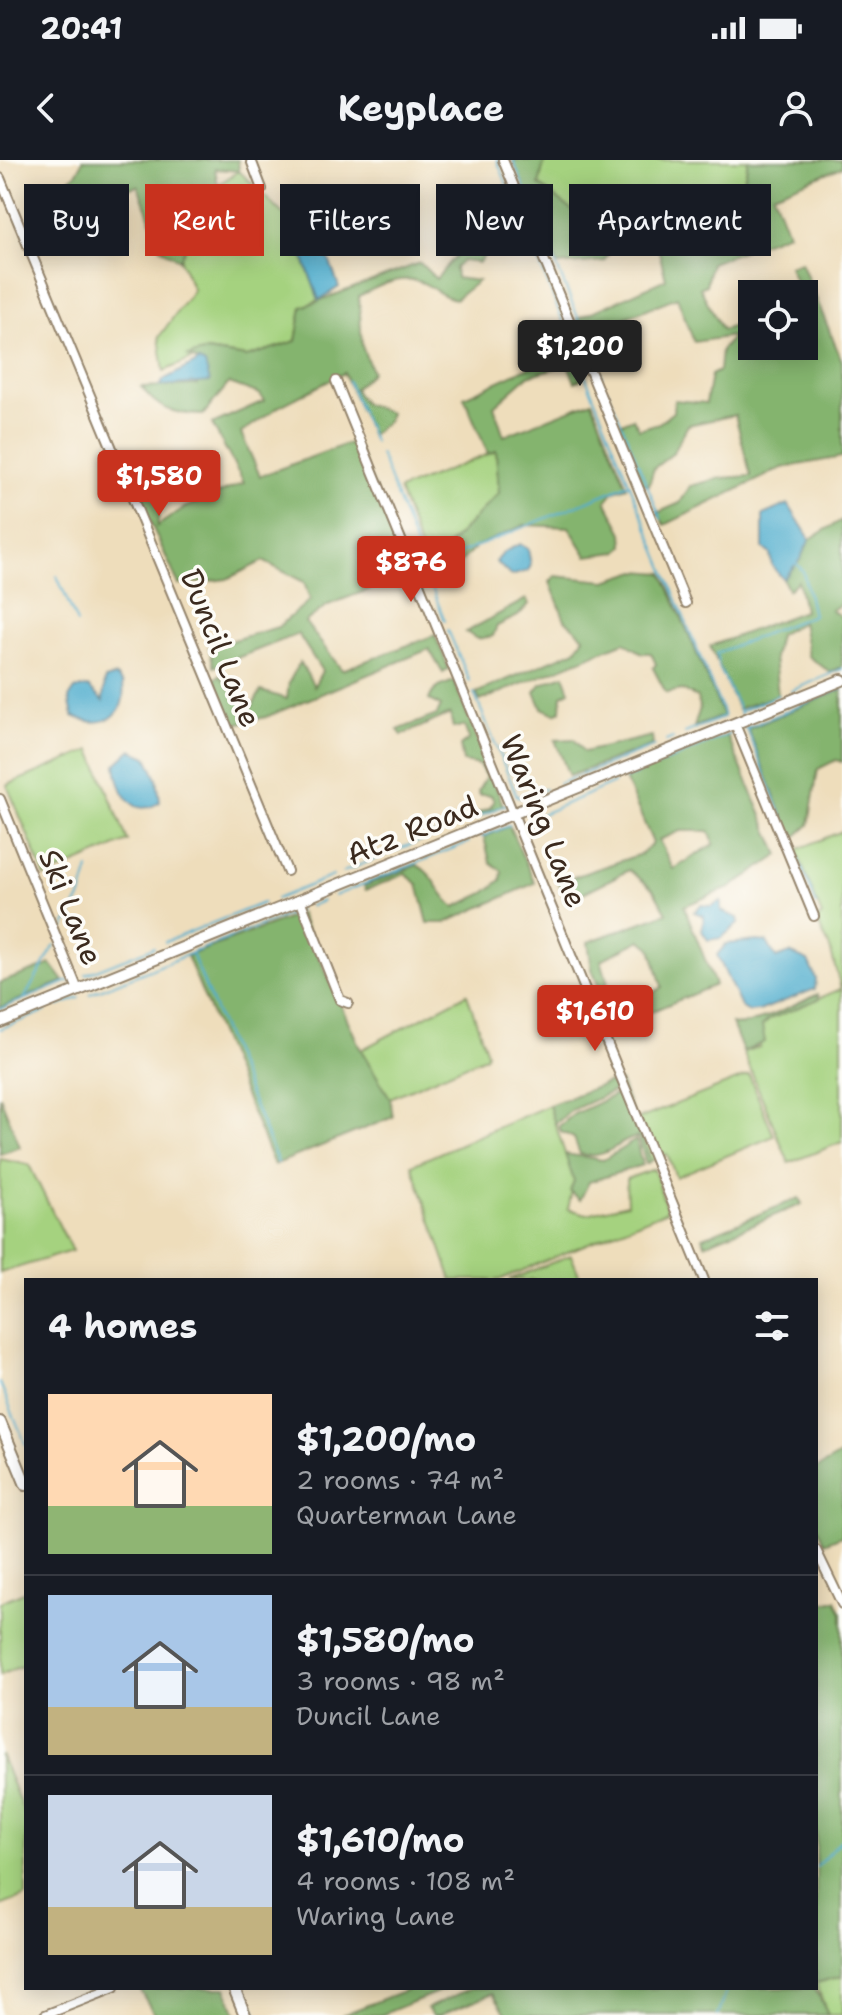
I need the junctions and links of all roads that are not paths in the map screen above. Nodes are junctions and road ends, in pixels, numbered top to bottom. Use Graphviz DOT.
graph roads {
  1 [pos="251,160"];
  2 [pos="503,160"];
  3 [pos="0,178"];
  4 [pos="260,184"];
  5 [pos="336,381"];
  6 [pos="686,603"];
  7 [pos="842,680"];
  8 [pos="735,724"];
  9 [pos="0,799"];
  10 [pos="515,814"];
  11 [pos="287,871"];
  12 [pos="301,902"];
  13 [pos="814,916"];
  14 [pos="78,990"];
  15 [pos="348,1003"];
  16 [pos="0,1022"];
  17 [pos="703,1278"];
  18 [pos="0,1422"];
  19 [pos="24,1480"];
  20 [pos="818,1554"];
  21 [pos="842,1604"];
  22 [pos="109,1990"];
  23 [pos="235,1990"];
  24 [pos="45,2015"];
  25 [pos="245,2015"];
  1 -- 4 [label="street"];
  2 -- 6 [label="street"];
  3 -- 11 [label="street, Duncil Lane"];
  5 -- 10 [label="street, Waring Lane"];
  7 -- 8 [label="street, Atz Road"];
  8 -- 10 [label="street, Atz Road"];
  8 -- 13 [label="street"];
  9 -- 14 [label="street, Ski Lane"];
  10 -- 12 [label="street, Atz Road"];
  10 -- 17 [label="street, Waring Lane"];
  12 -- 14 [label="street, Atz Road"];
  12 -- 15 [label="street"];
  14 -- 16 [label="street, Atz Road"];
  18 -- 19 [label="street"];
  20 -- 21 [label="street"];
  22 -- 24 [label="street"];
  23 -- 25 [label="street"];
}
